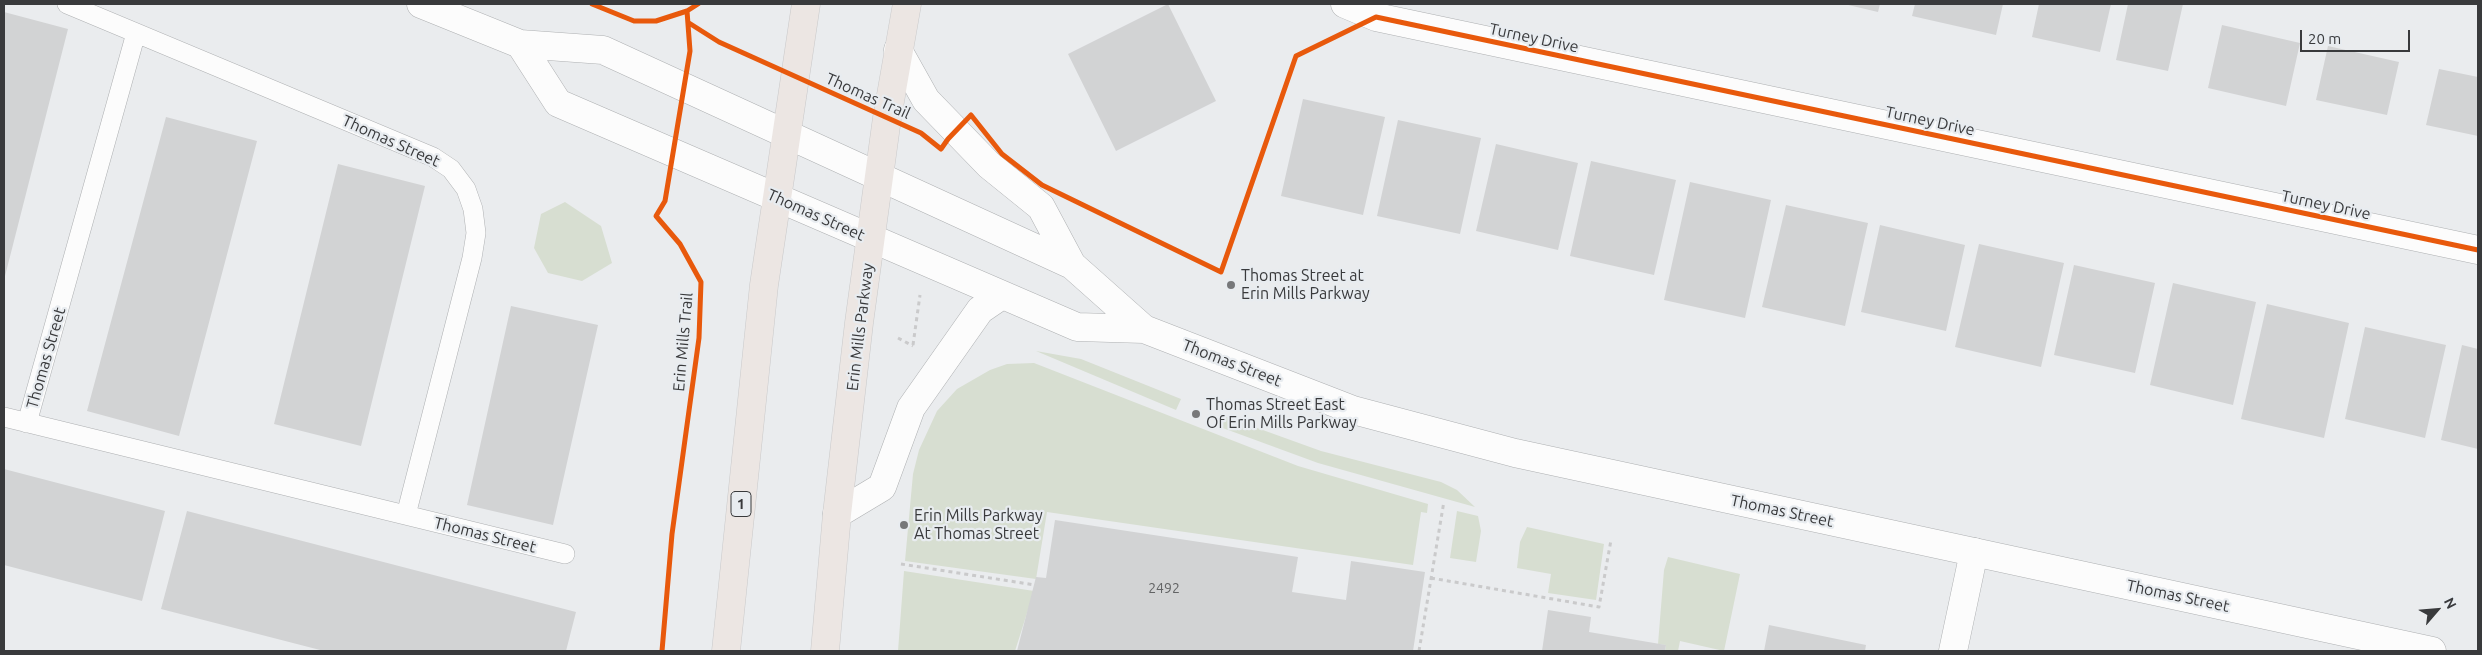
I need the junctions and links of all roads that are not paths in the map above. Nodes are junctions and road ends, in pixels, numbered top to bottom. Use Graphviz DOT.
graph roads {
  1 [pos="67,4"];
  2 [pos="421,4"];
  3 [pos="806,4"];
  4 [pos="906,4"];
  5 [pos="1345,4"];
  6 [pos="136,33"];
  7 [pos="520,44"];
  8 [pos="898,50"];
  9 [pos="786,135"];
  10 [pos="879,178"];
  11 [pos="777,198"];
  12 [pos="870,240"];
  13 [pos="2478,250"];
  14 [pos="1072,265"];
  15 [pos="1002,295"];
  16 [pos="1144,329"];
  17 [pos="4,417"];
  18 [pos="28,423"];
  19 [pos="837,514"];
  20 [pos="406,515"];
  21 [pos="1974,552"];
  22 [pos="565,554"];
  23 [pos="726,651"];
  24 [pos="825,651"];
  25 [pos="1953,651"];
  26 [pos="2432,651"];
  1 -- 6 [label="lane, Thomas Street"];
  2 -- 7 [label="street, Thomas Street"];
  3 -- 9 [label="main road, 1"];
  4 -- 8 [label="main road, Erin Mills Parkway"];
  5 -- 13 [label="street, Turney Drive"];
  6 -- 18 [label="lane, Thomas Street"];
  6 -- 20 [label="lane, Thomas Street"];
  7 -- 9 [label="street, Thomas Street"];
  7 -- 11 [label="street, Thomas Street"];
  8 -- 10 [label="main road, Erin Mills Parkway"];
  8 -- 14 [label="street"];
  9 -- 10 [label="street, Thomas Street"];
  9 -- 11 [label="main road, 1"];
  10 -- 12 [label="main road, Erin Mills Parkway"];
  10 -- 14 [label="street, Thomas Street"];
  11 -- 12 [label="street, Thomas Street"];
  11 -- 23 [label="main road, 1"];
  12 -- 15 [label="street, Thomas Street"];
  12 -- 19 [label="main road, Erin Mills Parkway"];
  14 -- 16 [label="street, Thomas Street"];
  15 -- 16 [label="street, Thomas Street"];
  15 -- 19 [label="street"];
  16 -- 21 [label="street, Thomas Street"];
  17 -- 18 [label="lane, Thomas Street"];
  18 -- 20 [label="lane, Thomas Street"];
  19 -- 24 [label="main road, Erin Mills Parkway"];
  20 -- 22 [label="lane, Thomas Street"];
  21 -- 25 [label="street"];
  21 -- 26 [label="street, Thomas Street"];
}
